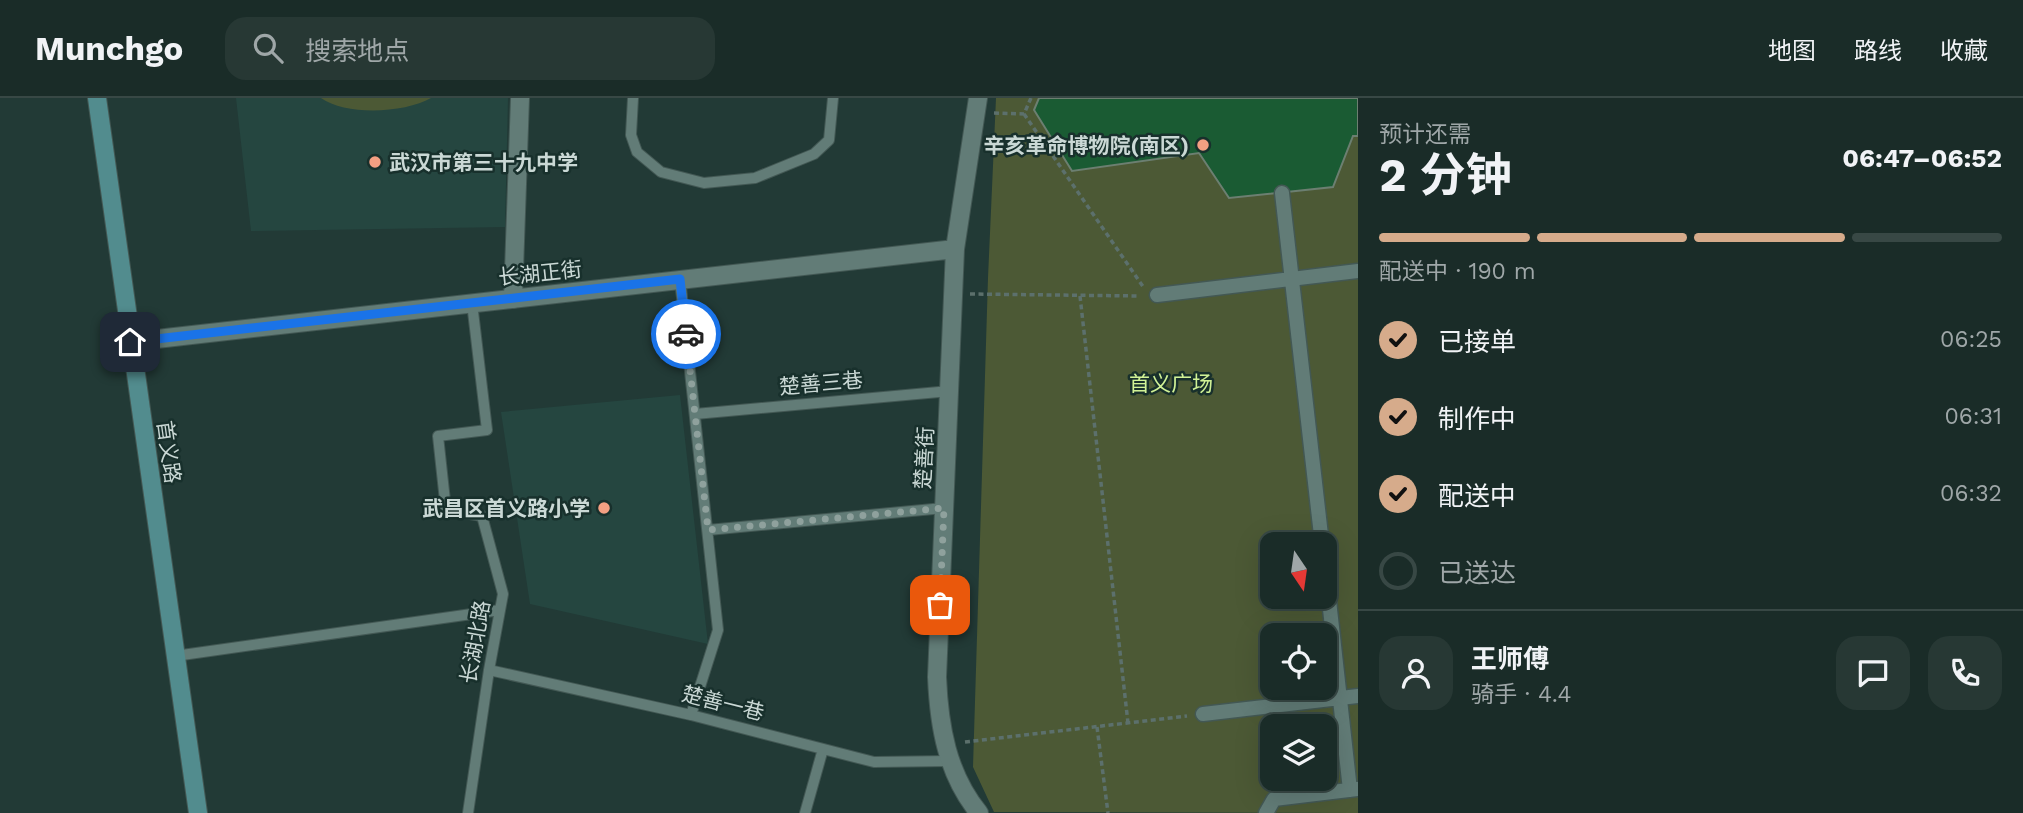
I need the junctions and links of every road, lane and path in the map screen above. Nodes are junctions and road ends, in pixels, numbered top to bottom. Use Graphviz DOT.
graph roads {
  1 [pos="97,98"];
  2 [pos="520,98"];
  3 [pos="634,98"];
  4 [pos="833,98"];
  5 [pos="1031,98"];
  6 [pos="978,105"];
  7 [pos="1024,114"];
  8 [pos="1282,193"];
  9 [pos="955,249"];
  10 [pos="1358,271"];
  11 [pos="680,279"];
  12 [pos="1292,279"];
  13 [pos="954,294"];
  14 [pos="1157,295"];
  15 [pos="1080,296"];
  16 [pos="513,299"];
  17 [pos="472,303"];
  18 [pos="130,342"];
  19 [pos="950,391"];
  20 [pos="695,414"];
  21 [pos="944,508"];
  22 [pos="708,530"];
  23 [pos="1321,532"];
  24 [pos="1330,609"];
  25 [pos="500,610"];
  26 [pos="175,656"];
  27 [pos="489,670"];
  28 [pos="1358,696"];
  29 [pos="1340,698"];
  30 [pos="1203,714"];
  31 [pos="691,715"];
  32 [pos="1128,723"];
  33 [pos="1097,727"];
  34 [pos="823,749"];
  35 [pos="947,753"];
  36 [pos="1354,790"];
  37 [pos="198,813"];
  38 [pos="468,813"];
  39 [pos="805,813"];
  40 [pos="979,813"];
  41 [pos="1108,813"];
  42 [pos="1266,813"];
  1 -- 18 [label="main road, 首义路"];
  2 -- 16 [label="street"];
  3 -- 4 [label="lane"];
  5 -- 7 [label="path"];
  6 -- 7 [label="path"];
  6 -- 9 [label="street, 楚善街"];
  7 -- 15 [label="path"];
  8 -- 12 [label="street"];
  9 -- 11 [label="street, 长湖正街"];
  9 -- 13 [label="street, 楚善街"];
  10 -- 12 [label="street"];
  11 -- 16 [label="street, 长湖正街"];
  11 -- 20 [label="lane"];
  12 -- 14 [label="street"];
  12 -- 23 [label="street"];
  13 -- 15 [label="path"];
  13 -- 19 [label="street, 楚善街"];
  15 -- 32 [label="path"];
  16 -- 17 [label="street, 长湖正街"];
  17 -- 18 [label="street, 长湖正街"];
  17 -- 25 [label="lane, 长湖北路"];
  18 -- 26 [label="main road, 首义路"];
  19 -- 20 [label="lane, 楚善三巷"];
  19 -- 21 [label="street, 楚善街"];
  20 -- 22 [label="lane"];
  21 -- 22 [label="lane"];
  21 -- 35 [label="street, 楚善街"];
  22 -- 31 [label="lane"];
  24 -- 29 [label="street"];
  25 -- 26 [label="lane"];
  25 -- 27 [label="lane, 长湖北路"];
  26 -- 37 [label="main road, 首义路"];
  27 -- 31 [label="lane, 楚善一巷"];
  27 -- 38 [label="lane, 长湖北路"];
  28 -- 29 [label="street"];
  29 -- 30 [label="street"];
  29 -- 36 [label="street"];
  30 -- 32 [label="path"];
  31 -- 34 [label="lane, 楚善一巷"];
  32 -- 33 [label="path"];
  33 -- 35 [label="path"];
  33 -- 41 [label="path"];
  34 -- 35 [label="lane, 楚善一巷"];
  34 -- 39 [label="lane"];
  35 -- 40 [label="street, 楚善街"];
  36 -- 42 [label="street"];
}
